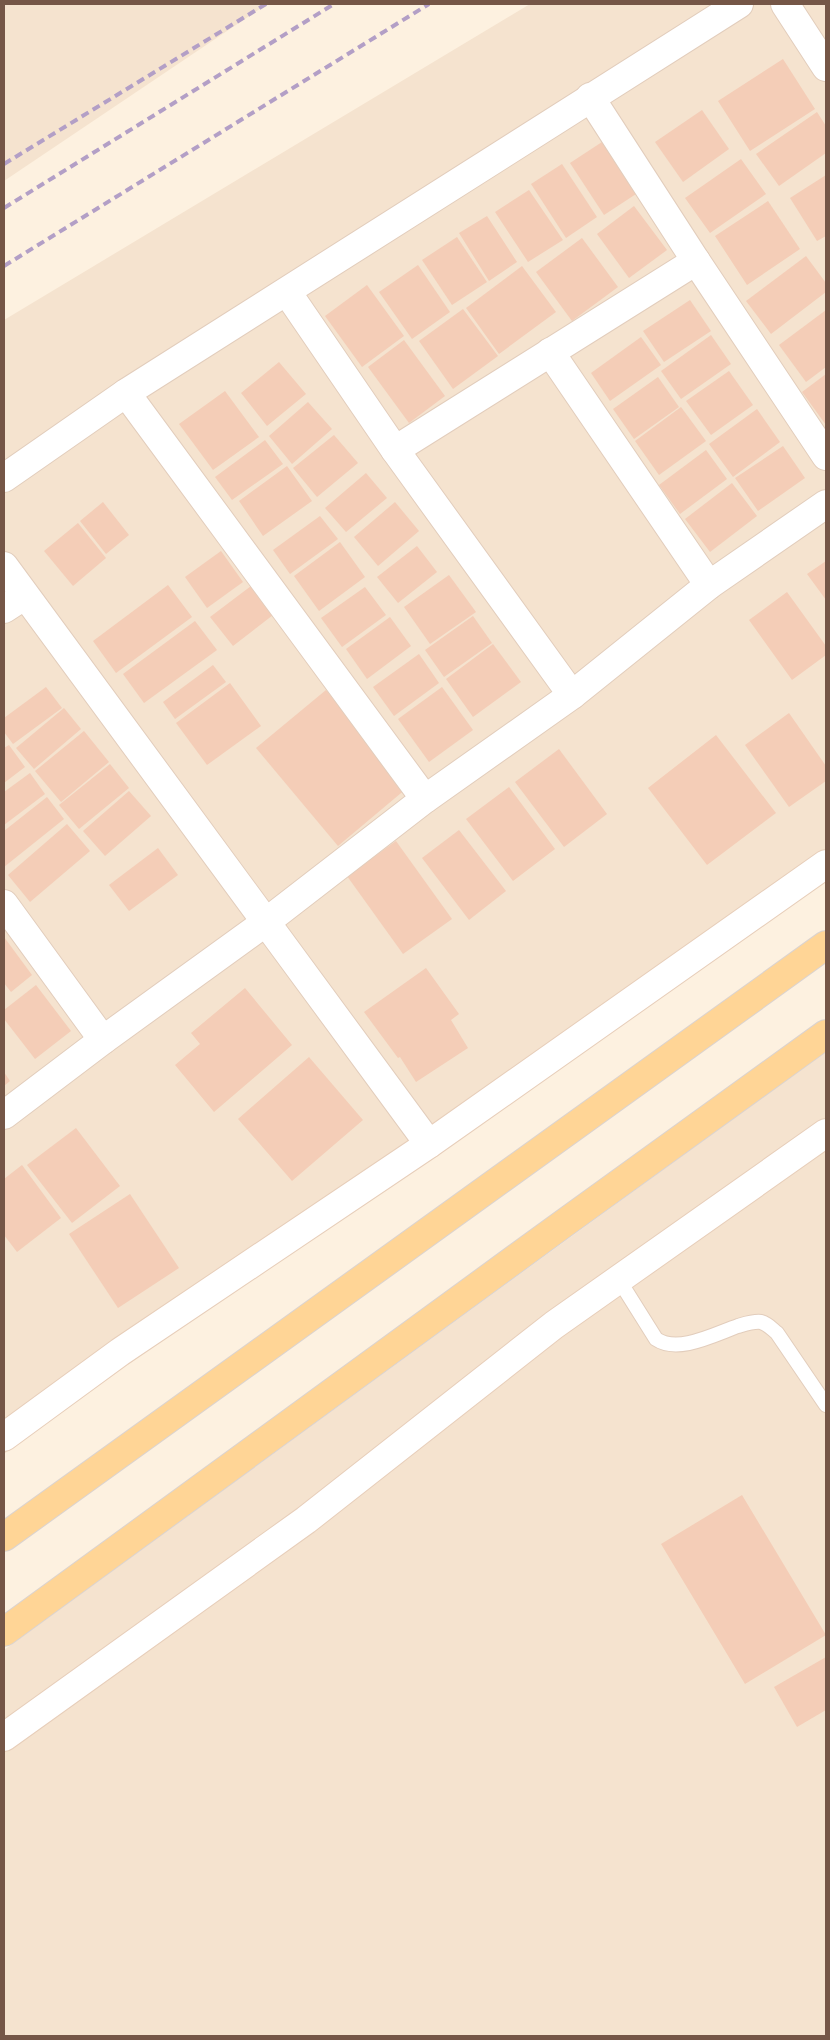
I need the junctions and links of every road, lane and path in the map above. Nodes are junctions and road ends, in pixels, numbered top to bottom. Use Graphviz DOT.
graph roads {
  1 [pos="738,4"];
  2 [pos="785,4"];
  3 [pos="826,67"];
  4 [pos="590,97"];
  5 [pos="696,261"];
  6 [pos="288,292"];
  7 [pos="550,352"];
  8 [pos="126,393"];
  9 [pos="396,450"];
  10 [pos="826,456"];
  11 [pos="4,478"];
  12 [pos="826,504"];
  13 [pos="4,566"];
  14 [pos="710,585"];
  15 [pos="14,602"];
  16 [pos="572,695"];
  17 [pos="425,799"];
  18 [pos="826,864"];
  19 [pos="4,904"];
  20 [pos="266,922"];
  21 [pos="826,945"];
  22 [pos="826,1034"];
  23 [pos="103,1040"];
  24 [pos="4,1115"];
  25 [pos="826,1134"];
  26 [pos="430,1144"];
  27 [pos="619,1280"];
  28 [pos="826,1405"];
  29 [pos="4,1437"];
  30 [pos="4,1537"];
  31 [pos="4,1632"];
  32 [pos="4,1737"];
  1 -- 4 [label="street"];
  2 -- 3 [label="street"];
  4 -- 5 [label="street"];
  4 -- 6 [label="street"];
  5 -- 7 [label="street"];
  5 -- 10 [label="street"];
  6 -- 8 [label="street"];
  6 -- 9 [label="street"];
  7 -- 9 [label="street"];
  7 -- 14 [label="street"];
  8 -- 11 [label="street"];
  8 -- 17 [label="street"];
  9 -- 16 [label="street"];
  12 -- 14 [label="street"];
  13 -- 15 [label="street"];
  14 -- 16 [label="street"];
  15 -- 20 [label="street"];
  16 -- 17 [label="street"];
  17 -- 20 [label="street"];
  18 -- 26 [label="street"];
  19 -- 23 [label="street"];
  20 -- 23 [label="street"];
  20 -- 26 [label="street"];
  21 -- 30 [label="main road"];
  22 -- 31 [label="main road"];
  23 -- 24 [label="street"];
  25 -- 27 [label="street"];
  26 -- 29 [label="street"];
  27 -- 28 [label="lane"];
  27 -- 32 [label="street"];
}
